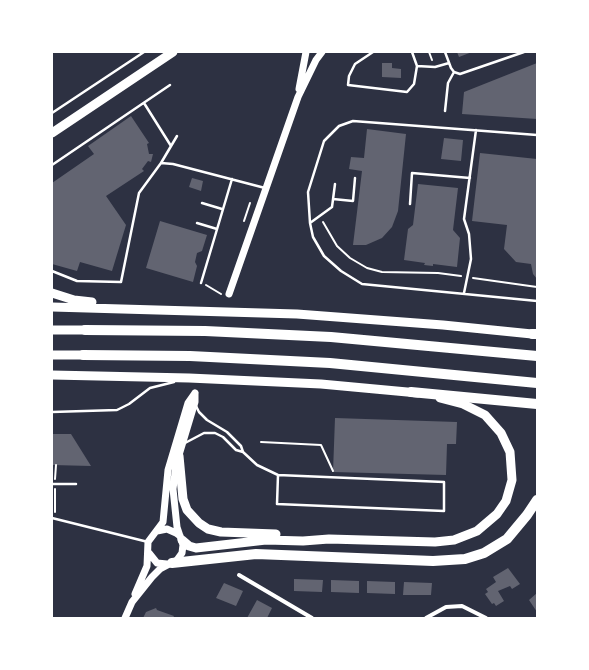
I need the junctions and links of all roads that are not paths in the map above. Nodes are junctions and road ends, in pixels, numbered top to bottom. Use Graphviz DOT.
graph roads {
  1 [pos="144,52"];
  2 [pos="173,52"];
  3 [pos="306,52"];
  4 [pos="322,52"];
  5 [pos="373,52"];
  6 [pos="412,52"];
  7 [pos="445,52"];
  8 [pos="524,52"];
  9 [pos="449,63"];
  10 [pos="417,66"];
  11 [pos="454,72"];
  12 [pos="170,85"];
  13 [pos="298,97"];
  14 [pos="144,103"];
  15 [pos="445,111"];
  16 [pos="52,113"];
  17 [pos="476,130"];
  18 [pos="52,133"];
  19 [pos="537,135"];
  20 [pos="177,136"];
  21 [pos="171,146"];
  22 [pos="161,163"];
  23 [pos="52,165"];
  24 [pos="355,178"];
  25 [pos="470,178"];
  26 [pos="232,179"];
  27 [pos="335,184"];
  28 [pos="266,188"];
  29 [pos="333,198"];
  30 [pos="202,203"];
  31 [pos="410,204"];
  32 [pos="222,209"];
  33 [pos="197,223"];
  34 [pos="310,224"];
  35 [pos="217,229"];
  36 [pos="52,271"];
  37 [pos="202,283"];
  38 [pos="52,293"];
  39 [pos="464,293"];
  40 [pos="230,294"];
  41 [pos="537,301"];
  42 [pos="52,307"];
  43 [pos="137,308"];
  44 [pos="52,330"];
  45 [pos="85,330"];
  46 [pos="535,334"];
  47 [pos="52,355"];
  48 [pos="83,355"];
  49 [pos="537,356"];
  50 [pos="52,375"];
  51 [pos="189,378"];
  52 [pos="537,383"];
  53 [pos="411,392"];
  54 [pos="195,402"];
  55 [pos="537,404"];
  56 [pos="52,412"];
  57 [pos="182,444"];
  58 [pos="243,452"];
  59 [pos="179,456"];
  60 [pos="278,475"];
  61 [pos="52,484"];
  62 [pos="76,484"];
  63 [pos="537,500"];
  64 [pos="52,518"];
  65 [pos="156,531"];
  66 [pos="181,538"];
  67 [pos="329,539"];
  68 [pos="148,542"];
  69 [pos="148,551"];
  70 [pos="170,564"];
  71 [pos="239,575"];
  72 [pos="131,604"];
  73 [pos="124,618"];
  74 [pos="312,618"];
  75 [pos="426,618"];
  76 [pos="486,618"];
  1 -- 16 [label="lane"];
  2 -- 18 [label="highway"];
  3 -- 13 [label="street"];
  4 -- 13 [label="street"];
  5 -- 10 [label="lane"];
  6 -- 10 [label="lane"];
  7 -- 9 [label="lane"];
  8 -- 11 [label="lane"];
  9 -- 10 [label="lane"];
  9 -- 11 [label="lane"];
  11 -- 15 [label="lane"];
  12 -- 14 [label="lane"];
  13 -- 28 [label="street"];
  14 -- 21 [label="lane"];
  14 -- 23 [label="lane"];
  17 -- 19 [label="lane"];
  17 -- 25 [label="lane"];
  17 -- 34 [label="lane"];
  20 -- 21 [label="lane"];
  21 -- 22 [label="lane"];
  22 -- 26 [label="lane"];
  22 -- 36 [label="lane"];
  24 -- 29 [label="lane"];
  25 -- 31 [label="lane"];
  25 -- 39 [label="lane"];
  26 -- 28 [label="lane"];
  26 -- 32 [label="lane"];
  27 -- 29 [label="lane"];
  28 -- 40 [label="street"];
  29 -- 34 [label="lane"];
  30 -- 32 [label="lane"];
  32 -- 35 [label="lane"];
  33 -- 35 [label="lane"];
  34 -- 39 [label="lane"];
  35 -- 37 [label="lane"];
  38 -- 43 [label="highway"];
  39 -- 41 [label="lane"];
  42 -- 43 [label="highway"];
  43 -- 46 [label="highway"];
  44 -- 45 [label="highway"];
  45 -- 49 [label="highway"];
  47 -- 48 [label="highway"];
  48 -- 52 [label="highway"];
  50 -- 51 [label="highway"];
  51 -- 53 [label="highway"];
  51 -- 56 [label="lane"];
  53 -- 55 [label="highway"];
  53 -- 67 [label="highway"];
  54 -- 57 [label="street"];
  54 -- 58 [label="lane"];
  54 -- 65 [label="street"];
  57 -- 58 [label="lane"];
  57 -- 59 [label="street"];
  58 -- 60 [label="lane"];
  59 -- 66 [label="street"];
  59 -- 67 [label="highway"];
  60 -- 60 [label="lane"];
  61 -- 62 [label="lane"];
  63 -- 70 [label="highway"];
  64 -- 68 [label="lane"];
  65 -- 66 [label="street"];
  65 -- 68 [label="street"];
  66 -- 67 [label="highway"];
  66 -- 70 [label="street"];
  68 -- 69 [label="street"];
  69 -- 70 [label="street"];
  69 -- 72 [label="street"];
  70 -- 72 [label="street"];
  71 -- 74 [label="street"];
  72 -- 73 [label="street"];
  75 -- 76 [label="street"];
}
